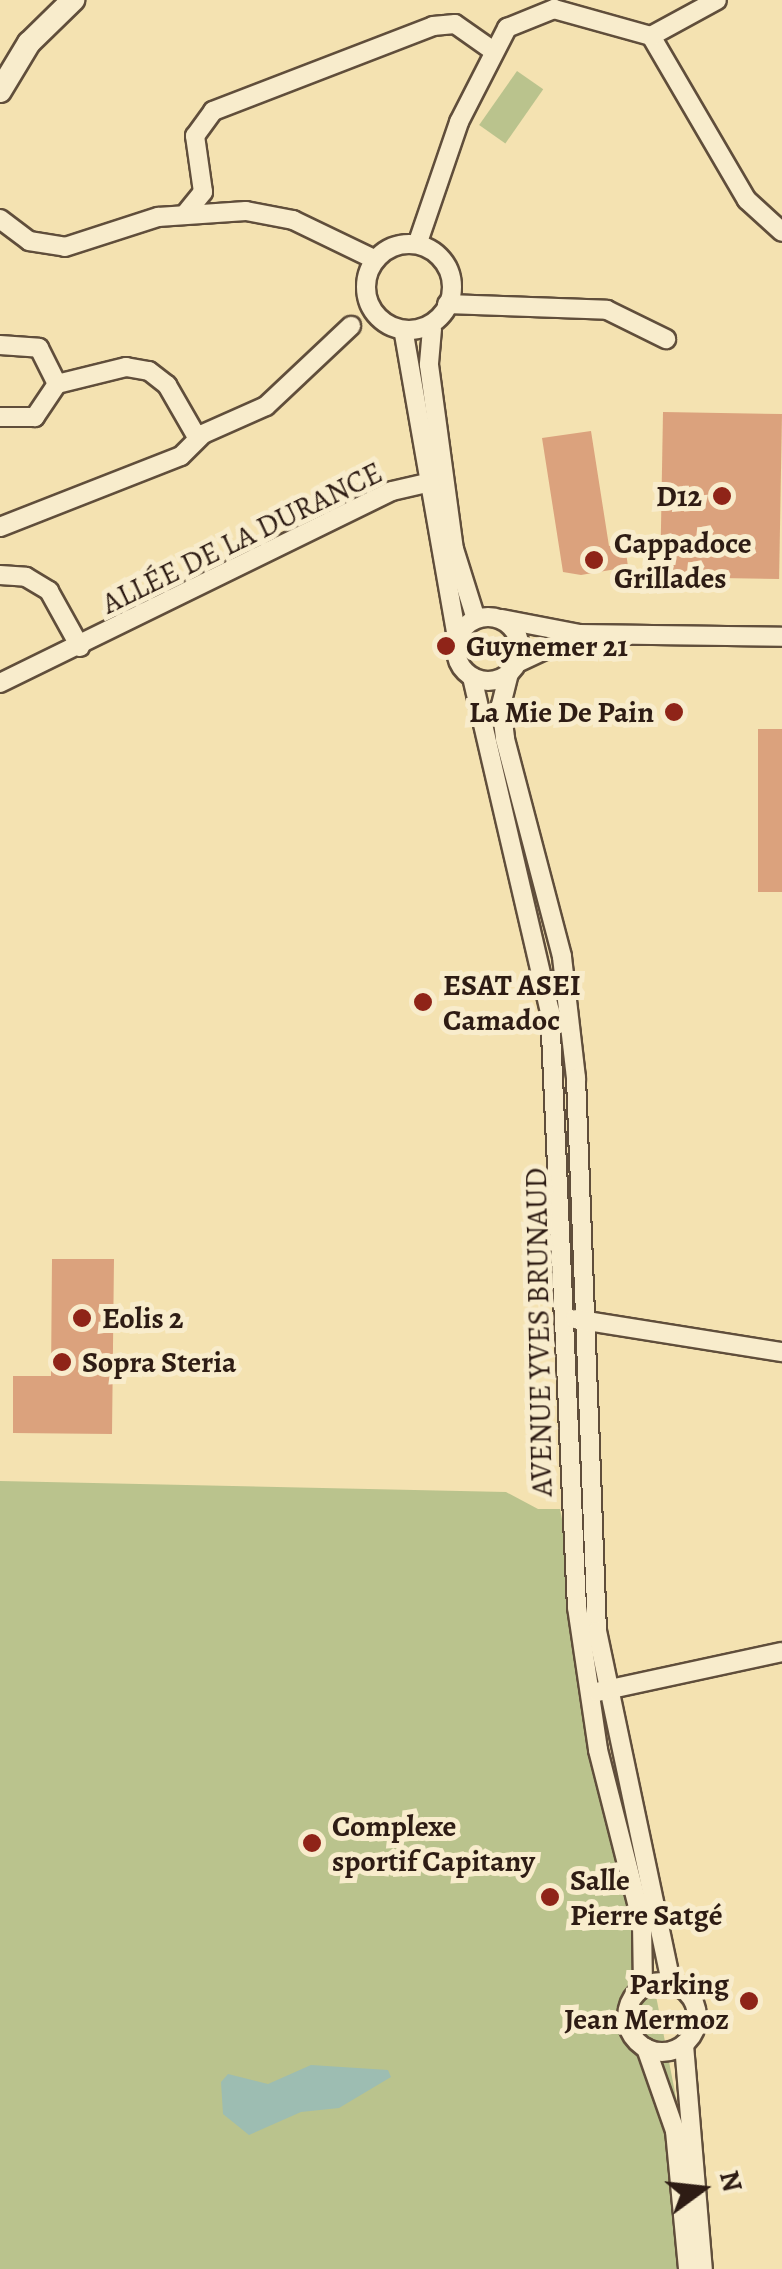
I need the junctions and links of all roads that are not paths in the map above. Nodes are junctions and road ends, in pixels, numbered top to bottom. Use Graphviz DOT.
graph roads {
  1 [pos="72,0"];
  2 [pos="718,0"];
  3 [pos="651,36"];
  4 [pos="492,50"];
  5 [pos="0,92"];
  6 [pos="186,212"];
  7 [pos="0,219"];
  8 [pos="782,232"];
  9 [pos="418,242"];
  10 [pos="374,260"];
  11 [pos="447,304"];
  12 [pos="351,326"];
  13 [pos="432,329"];
  14 [pos="404,334"];
  15 [pos="666,339"];
  16 [pos="0,344"];
  17 [pos="57,384"];
  18 [pos="0,417"];
  19 [pos="198,438"];
  20 [pos="430,482"];
  21 [pos="0,527"];
  22 [pos="0,575"];
  23 [pos="476,618"];
  24 [pos="502,619"];
  25 [pos="579,634"];
  26 [pos="782,637"];
  27 [pos="457,639"];
  28 [pos="80,648"];
  29 [pos="514,668"];
  30 [pos="472,677"];
  31 [pos="0,684"];
  32 [pos="564,1318"];
  33 [pos="586,1320"];
  34 [pos="782,1352"];
  35 [pos="782,1652"];
  36 [pos="596,1692"];
  37 [pos="671,1984"];
  38 [pos="643,1988"];
  39 [pos="684,2044"];
  40 [pos="646,2048"];
  41 [pos="688,2269"];
  42 [pos="703,2269"];
  1 -- 5 [label="main road"];
  2 -- 3 [label="street"];
  3 -- 4 [label="street"];
  3 -- 8 [label="street"];
  4 -- 6 [label="street"];
  4 -- 9 [label="street"];
  6 -- 7 [label="street"];
  6 -- 10 [label="street"];
  9 -- 10 [label="street"];
  9 -- 11 [label="street"];
  10 -- 14 [label="street"];
  11 -- 13 [label="street"];
  11 -- 15 [label="street"];
  12 -- 19 [label="street"];
  13 -- 14 [label="street"];
  13 -- 23 [label="street"];
  14 -- 20 [label="street"];
  16 -- 17 [label="street"];
  17 -- 18 [label="street"];
  17 -- 19 [label="street"];
  19 -- 21 [label="street"];
  20 -- 27 [label="street"];
  20 -- 28 [label="street, ALLÉE DE LA DURANCE"];
  22 -- 28 [label="street, ALLÉE DE LA DURANCE"];
  23 -- 24 [label="street"];
  23 -- 27 [label="street"];
  24 -- 25 [label="street"];
  24 -- 29 [label="street"];
  25 -- 26 [label="street"];
  25 -- 29 [label="street"];
  27 -- 30 [label="street"];
  28 -- 31 [label="street, ALLÉE DE LA DURANCE"];
  29 -- 30 [label="street"];
  29 -- 33 [label="street, AVENUE YVES BRUNAUD"];
  30 -- 32 [label="street, AVENUE YVES BRUNAUD"];
  32 -- 33 [label="street"];
  32 -- 36 [label="street, AVENUE YVES BRUNAUD"];
  33 -- 34 [label="street"];
  33 -- 36 [label="street, AVENUE YVES BRUNAUD"];
  35 -- 36 [label="street"];
  36 -- 37 [label="street, AVENUE YVES BRUNAUD"];
  36 -- 38 [label="street, AVENUE YVES BRUNAUD"];
  37 -- 38 [label="street"];
  37 -- 39 [label="street"];
  38 -- 40 [label="street"];
  39 -- 40 [label="street"];
  39 -- 42 [label="street"];
  40 -- 41 [label="street"];
}
